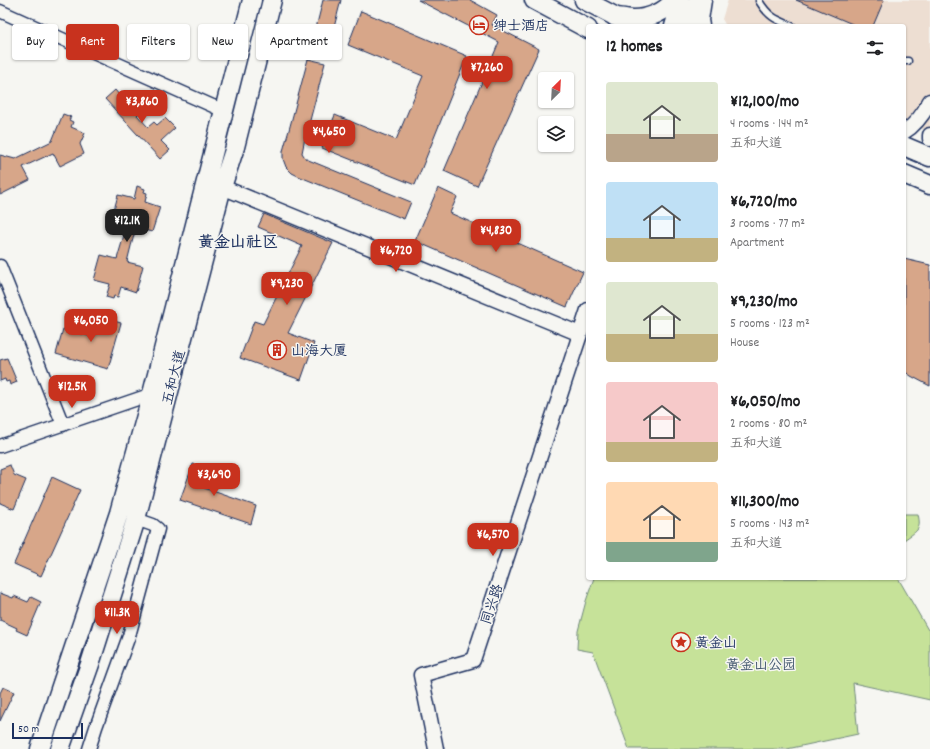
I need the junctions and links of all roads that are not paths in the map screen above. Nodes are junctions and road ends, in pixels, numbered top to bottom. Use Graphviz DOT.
graph roads {
  1 [pos="252,0"];
  2 [pos="272,0"];
  3 [pos="534,0"];
  4 [pos="584,0"];
  5 [pos="673,0"];
  6 [pos="681,0"];
  7 [pos="697,0"];
  8 [pos="702,0"];
  9 [pos="759,0"];
  10 [pos="0,11"];
  11 [pos="615,17"];
  12 [pos="628,24"];
  13 [pos="674,24"];
  14 [pos="689,24"];
  15 [pos="700,24"];
  16 [pos="787,24"];
  17 [pos="585,29"];
  18 [pos="930,101"];
  19 [pos="224,111"];
  20 [pos="906,131"];
  21 [pos="930,135"];
  22 [pos="930,139"];
  23 [pos="906,147"];
  24 [pos="930,157"];
  25 [pos="906,175"];
  26 [pos="930,185"];
  27 [pos="222,187"];
  28 [pos="0,266"];
  29 [pos="586,316"];
  30 [pos="580,334"];
  31 [pos="152,394"];
  32 [pos="63,425"];
  33 [pos="0,446"];
  34 [pos="136,519"];
  35 [pos="40,749"];
  36 [pos="60,749"];
  37 [pos="89,749"];
  38 [pos="436,749"];
  1 -- 19 [label="main road, 五和大道"];
  2 -- 27 [label="main road, 五和大道"];
  3 -- 17 [label="main road"];
  4 -- 11 [label="main road"];
  5 -- 11 [label="main road"];
  6 -- 13 [label="main road"];
  7 -- 14 [label="main road"];
  8 -- 15 [label="main road"];
  9 -- 16 [label="lane"];
  10 -- 19 [label="street"];
  11 -- 12 [label="main road"];
  18 -- 20 [label="street"];
  19 -- 31 [label="main road, 五和大道"];
  21 -- 22 [label="street"];
  23 -- 24 [label="main road"];
  25 -- 26 [label="main road"];
  27 -- 30 [label="street"];
  27 -- 34 [label="main road, 五和大道"];
  28 -- 32 [label="street"];
  29 -- 30 [label="street"];
  30 -- 38 [label="street, 同兴路"];
  31 -- 32 [label="street"];
  31 -- 35 [label="main road, 五和大道"];
  32 -- 33 [label="street"];
  34 -- 36 [label="main road, 五和大道"];
  34 -- 37 [label="street"];
}
